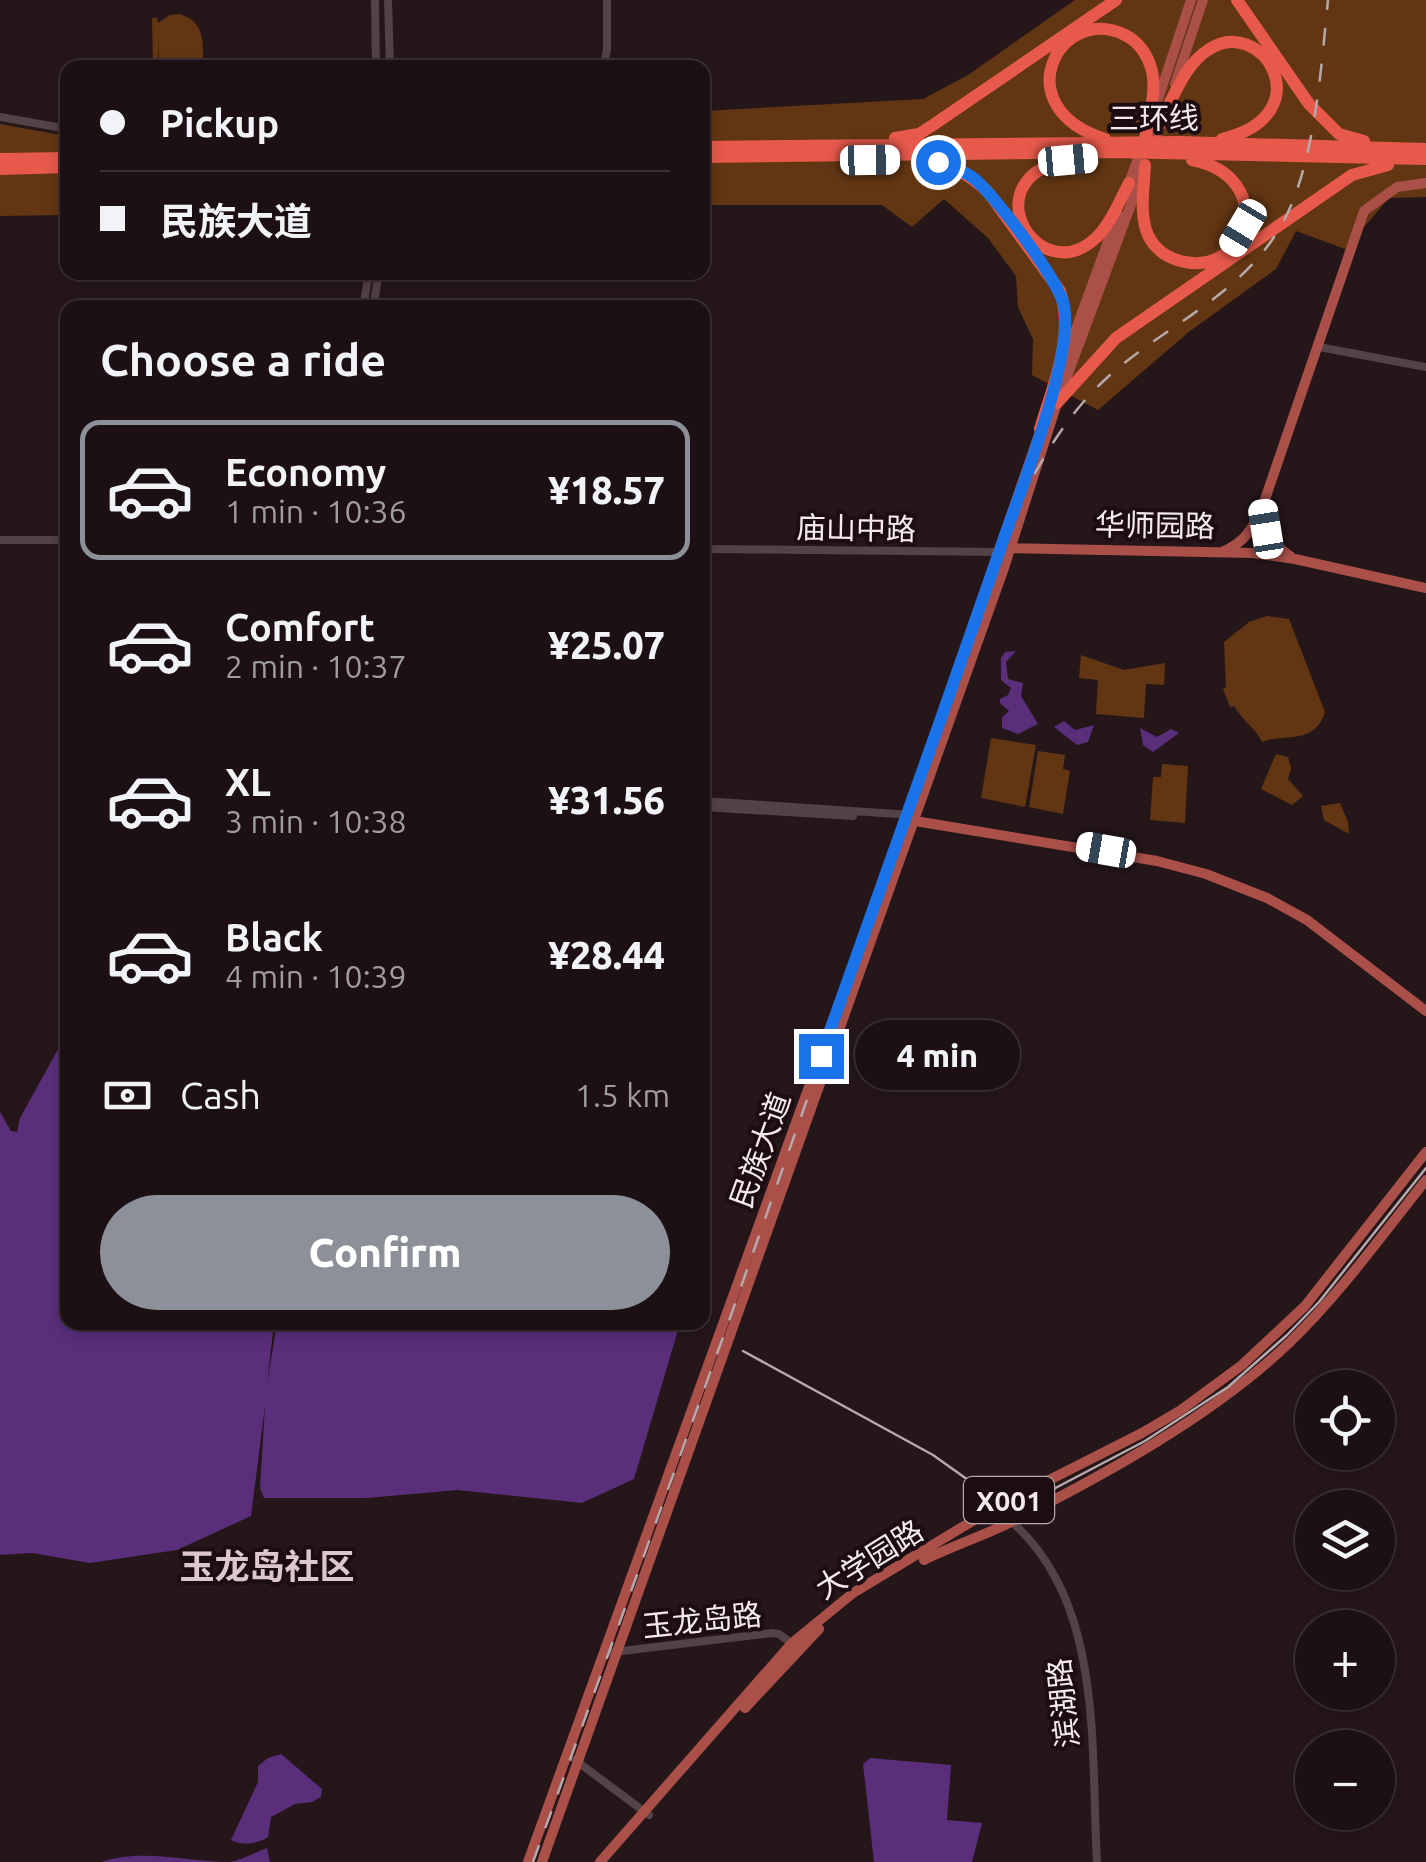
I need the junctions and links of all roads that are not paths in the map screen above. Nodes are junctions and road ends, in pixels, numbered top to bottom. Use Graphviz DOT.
graph roads {
  1 [pos="607,0"];
  2 [pos="1116,0"];
  3 [pos="1191,0"];
  4 [pos="1203,0"];
  5 [pos="1238,0"];
  6 [pos="382,3"];
  7 [pos="383,60"];
  8 [pos="383,60"];
  9 [pos="605,60"];
  10 [pos="1164,114"];
  11 [pos="0,117"];
  12 [pos="60,128"];
  13 [pos="1145,140"];
  14 [pos="826,145"];
  15 [pos="710,147"];
  16 [pos="1426,148"];
  17 [pos="1116,151"];
  18 [pos="1179,153"];
  19 [pos="775,156"];
  20 [pos="710,157"];
  21 [pos="60,158"];
  22 [pos="1093,158"];
  23 [pos="0,159"];
  24 [pos="909,160"];
  25 [pos="1426,161"];
  26 [pos="1410,162"];
  27 [pos="1145,165"];
  28 [pos="0,168"];
  29 [pos="60,168"];
  30 [pos="1129,183"];
  31 [pos="1426,183"];
  32 [pos="1319,347"];
  33 [pos="1426,367"];
  34 [pos="1057,403"];
  35 [pos="1040,430"];
  36 [pos="1262,505"];
  37 [pos="0,540"];
  38 [pos="60,540"];
  39 [pos="710,546"];
  40 [pos="1004,550"];
  41 [pos="1222,552"];
  42 [pos="1295,559"];
  43 [pos="1426,588"];
  44 [pos="710,804"];
  45 [pos="911,817"];
  46 [pos="1426,1008"];
  47 [pos="1426,1152"];
  48 [pos="1426,1180"];
  49 [pos="994,1508"];
  50 [pos="1013,1522"];
  51 [pos="796,1646"];
  52 [pos="618,1652"];
  53 [pos="605,1654"];
  54 [pos="566,1757"];
  55 [pos="579,1762"];
  56 [pos="647,1813"];
  57 [pos="528,1862"];
  58 [pos="542,1862"];
  59 [pos="604,1862"];
  60 [pos="1097,1862"];
  1 -- 9 [label="street"];
  2 -- 14 [label="highway"];
  3 -- 13 [label="main road, 民族大道"];
  4 -- 10 [label="main road, 民族大道"];
  5 -- 16 [label="highway"];
  6 -- 7 [label="street"];
  6 -- 8 [label="street"];
  10 -- 18 [label="highway"];
  10 -- 27 [label="main road, 民族大道"];
  11 -- 12 [label="street"];
  13 -- 17 [label="highway"];
  13 -- 30 [label="main road, 民族大道"];
  14 -- 15 [label="highway, 三环线"];
  14 -- 17 [label="highway, 三环线"];
  16 -- 18 [label="highway, 三环线"];
  17 -- 18 [label="highway, 三环线"];
  17 -- 19 [label="highway, 三环线"];
  17 -- 22 [label="highway"];
  18 -- 25 [label="highway, 三环线"];
  18 -- 26 [label="highway"];
  18 -- 27 [label="highway"];
  19 -- 20 [label="highway, 三环线"];
  19 -- 24 [label="highway"];
  21 -- 23 [label="highway"];
  22 -- 24 [label="highway"];
  22 -- 30 [label="highway"];
  24 -- 35 [label="highway"];
  25 -- 26 [label="highway"];
  26 -- 34 [label="highway"];
  27 -- 34 [label="main road, 民族大道"];
  28 -- 29 [label="highway"];
  30 -- 35 [label="main road, 民族大道"];
  31 -- 32 [label="main road"];
  32 -- 33 [label="street"];
  32 -- 36 [label="main road"];
  34 -- 40 [label="main road, 民族大道"];
  35 -- 40 [label="main road, 民族大道"];
  36 -- 41 [label="main road"];
  36 -- 42 [label="main road"];
  37 -- 38 [label="street"];
  39 -- 40 [label="street, 庙山中路"];
  40 -- 41 [label="main road, 华师园路"];
  40 -- 45 [label="main road, 民族大道"];
  41 -- 42 [label="main road, 华师园路"];
  42 -- 43 [label="main road, 华师园路"];
  44 -- 45 [label="street"];
  45 -- 46 [label="main road"];
  45 -- 52 [label="main road, 民族大道"];
  45 -- 53 [label="main road, 民族大道"];
  47 -- 49 [label="main road, 大学园路 / X001"];
  48 -- 50 [label="main road, 大学园路 / X001"];
  49 -- 50 [label="street, 滨湖路"];
  49 -- 51 [label="main road, 大学园路 / X001"];
  50 -- 51 [label="main road, 大学园路 / X001"];
  50 -- 60 [label="street, 滨湖路"];
  51 -- 52 [label="street, 玉龙岛路"];
  51 -- 56 [label="main road, 大学园路 / X001"];
  52 -- 53 [label="street, 玉龙岛路"];
  52 -- 55 [label="main road, 民族大道"];
  53 -- 54 [label="main road, 民族大道"];
  54 -- 55 [label="street"];
  54 -- 57 [label="main road, 民族大道"];
  55 -- 56 [label="street"];
  55 -- 58 [label="main road, 民族大道"];
  56 -- 59 [label="main road, 大学园路 / X001"];
}
